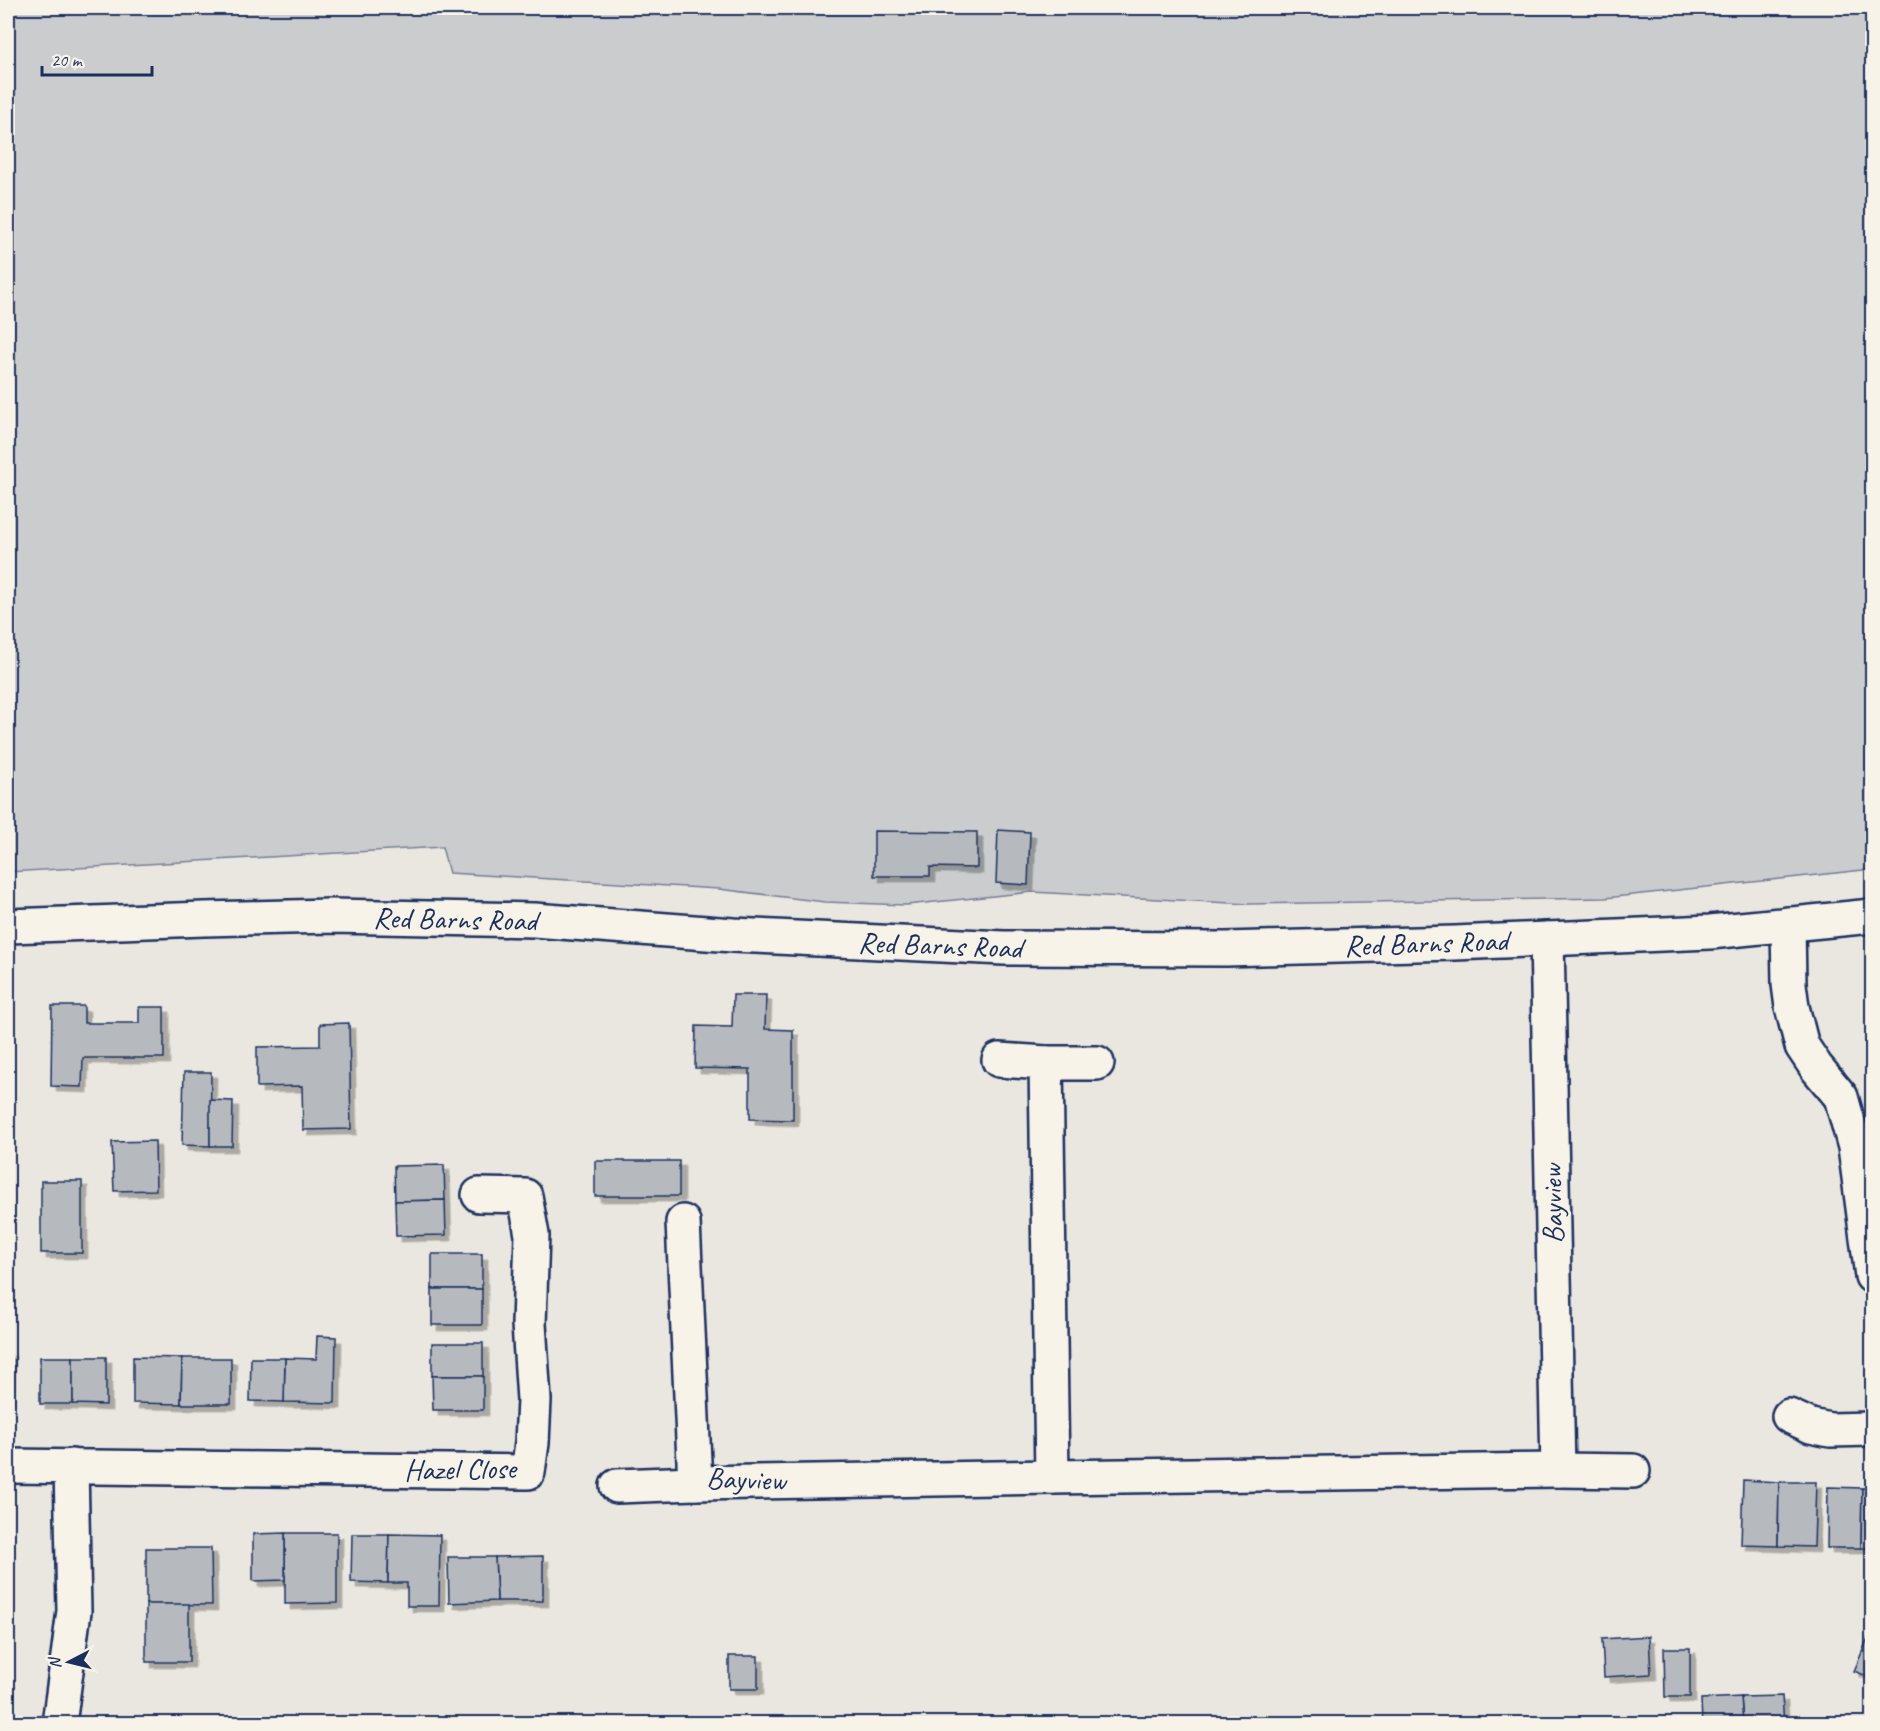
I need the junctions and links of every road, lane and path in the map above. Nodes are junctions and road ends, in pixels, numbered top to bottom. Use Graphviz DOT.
graph roads {
  1 [pos="1872,916"];
  2 [pos="1788,924"];
  3 [pos="8,926"];
  4 [pos="1546,939"];
  5 [pos="999,1060"];
  6 [pos="1046,1063"];
  7 [pos="1097,1063"];
  8 [pos="478,1195"];
  9 [pos="682,1222"];
  10 [pos="1872,1276"];
  11 [pos="1789,1416"];
  12 [pos="1872,1429"];
  13 [pos="8,1466"];
  14 [pos="71,1466"];
  15 [pos="1558,1470"];
  16 [pos="1633,1471"];
  17 [pos="1052,1477"];
  18 [pos="695,1483"];
  19 [pos="617,1486"];
  20 [pos="59,1724"];
  1 -- 2 [label="street, Red Barns Road"];
  2 -- 4 [label="street, Red Barns Road"];
  2 -- 10 [label="street"];
  3 -- 4 [label="street, Red Barns Road"];
  4 -- 15 [label="street, Bayview"];
  5 -- 6 [label="street"];
  6 -- 7 [label="street"];
  6 -- 17 [label="street"];
  8 -- 14 [label="street, Hazel Close"];
  9 -- 18 [label="street, Bayview"];
  11 -- 12 [label="street"];
  13 -- 14 [label="street"];
  14 -- 20 [label="street"];
  15 -- 16 [label="street, Bayview"];
  15 -- 17 [label="street, Bayview"];
  17 -- 18 [label="street, Bayview"];
  18 -- 19 [label="street"];
}
